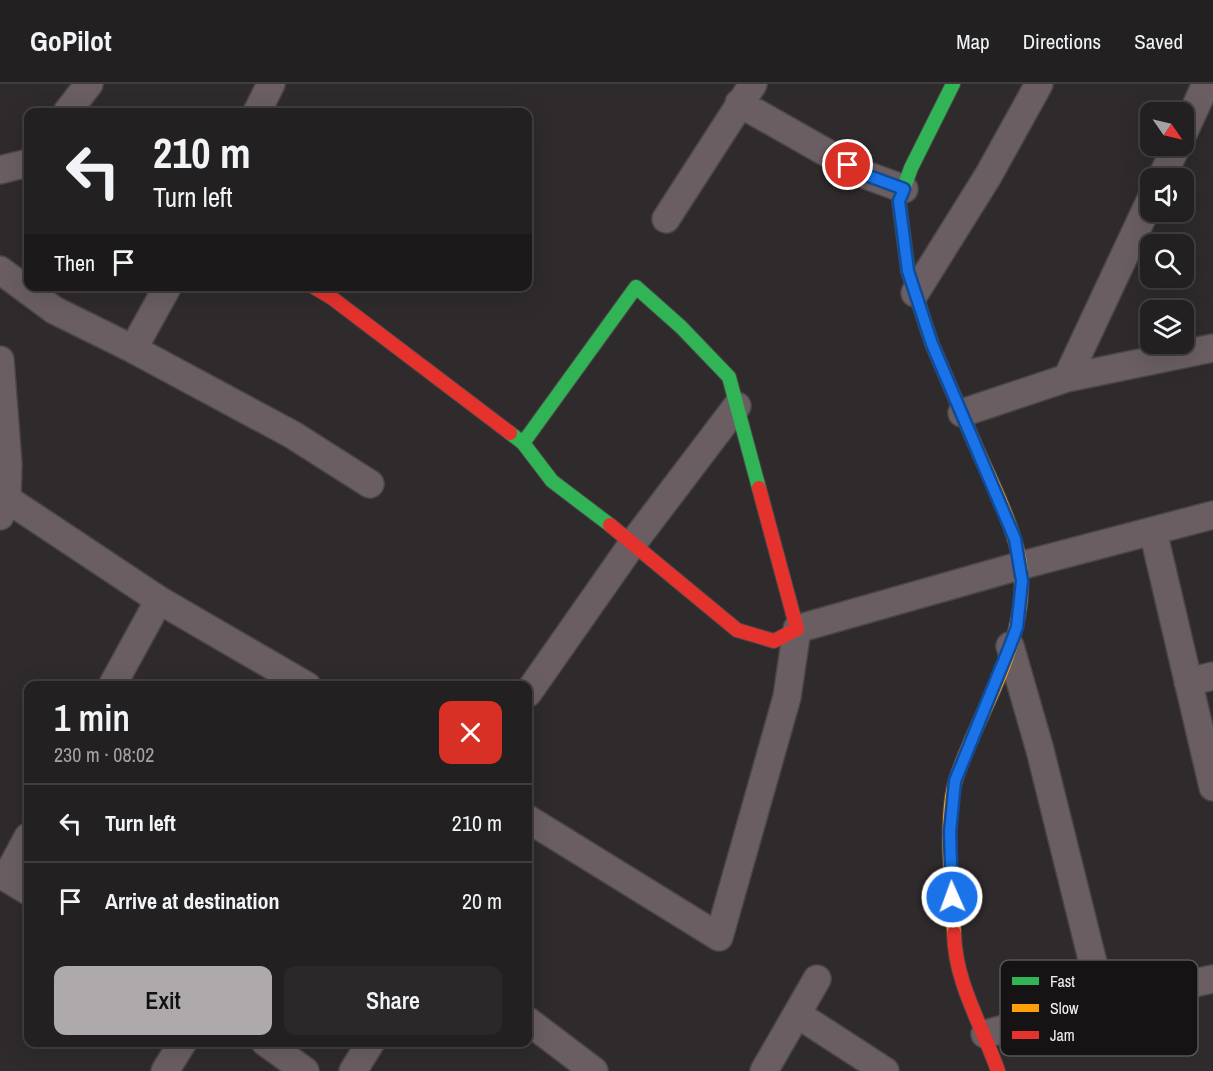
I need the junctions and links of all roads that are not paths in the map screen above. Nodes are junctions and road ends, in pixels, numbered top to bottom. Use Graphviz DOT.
graph roads {
  1 [pos="89,84"];
  2 [pos="271,84"];
  3 [pos="953,84"];
  4 [pos="1039,84"];
  5 [pos="746,94"];
  6 [pos="1208,96"];
  7 [pos="71,108"];
  8 [pos="259,108"];
  9 [pos="1194,117"];
  10 [pos="24,164"];
  11 [pos="0,170"];
  12 [pos="904,189"];
  13 [pos="666,219"];
  14 [pos="1140,222"];
  15 [pos="0,270"];
  16 [pos="24,288"];
  17 [pos="28,291"];
  18 [pos="165,291"];
  19 [pos="320,291"];
  20 [pos="915,293"];
  21 [pos="1213,348"];
  22 [pos="133,349"];
  23 [pos="0,360"];
  24 [pos="1067,378"];
  25 [pos="737,406"];
  26 [pos="962,413"];
  27 [pos="524,443"];
  28 [pos="370,483"];
  29 [pos="4,507"];
  30 [pos="1213,515"];
  31 [pos="1153,531"];
  32 [pos="633,543"];
  33 [pos="1019,566"];
  34 [pos="159,600"];
  35 [pos="797,629"];
  36 [pos="1010,646"];
  37 [pos="1201,679"];
  38 [pos="115,681"];
  39 [pos="298,681"];
  40 [pos="532,687"];
  41 [pos="1213,787"];
  42 [pos="532,821"];
  43 [pos="24,848"];
  44 [pos="12,881"];
  45 [pos="1092,960"];
  46 [pos="817,979"];
  47 [pos="1213,979"];
  48 [pos="1198,982"];
  49 [pos="797,1014"];
  50 [pos="532,1024"];
  51 [pos="1000,1030"];
  52 [pos="985,1034"];
  53 [pos="180,1047"];
  54 [pos="272,1047"];
  55 [pos="368,1047"];
  56 [pos="165,1071"];
  57 [pos="305,1071"];
  58 [pos="352,1071"];
  59 [pos="594,1071"];
  60 [pos="764,1071"];
  61 [pos="885,1071"];
  62 [pos="998,1071"];
  1 -- 7 [label="street"];
  2 -- 8 [label="street"];
  3 -- 12 [label="street"];
  4 -- 20 [label="street"];
  5 -- 12 [label="street"];
  5 -- 13 [label="street"];
  6 -- 9 [label="street"];
  10 -- 11 [label="street"];
  12 -- 20 [label="street"];
  14 -- 24 [label="street"];
  15 -- 16 [label="street"];
  17 -- 22 [label="street"];
  18 -- 22 [label="street"];
  19 -- 27 [label="street"];
  20 -- 26 [label="street"];
  21 -- 24 [label="street"];
  22 -- 28 [label="street"];
  23 -- 29 [label="street"];
  24 -- 26 [label="street"];
  25 -- 27 [label="street"];
  25 -- 32 [label="street"];
  25 -- 35 [label="street"];
  26 -- 33 [label="street"];
  27 -- 32 [label="street"];
  29 -- 34 [label="street"];
  30 -- 31 [label="street"];
  31 -- 33 [label="street"];
  31 -- 37 [label="street"];
  32 -- 35 [label="street"];
  32 -- 40 [label="street"];
  33 -- 35 [label="street"];
  33 -- 36 [label="street"];
  34 -- 38 [label="street"];
  34 -- 39 [label="street"];
  35 -- 42 [label="street"];
  36 -- 45 [label="street"];
  36 -- 52 [label="street"];
  37 -- 41 [label="street"];
  43 -- 44 [label="street"];
  46 -- 49 [label="street"];
  47 -- 48 [label="street"];
  49 -- 60 [label="street"];
  49 -- 61 [label="street"];
  50 -- 59 [label="street"];
  51 -- 52 [label="street"];
  52 -- 62 [label="street"];
  53 -- 56 [label="street"];
  54 -- 57 [label="street"];
  55 -- 58 [label="street"];
}
